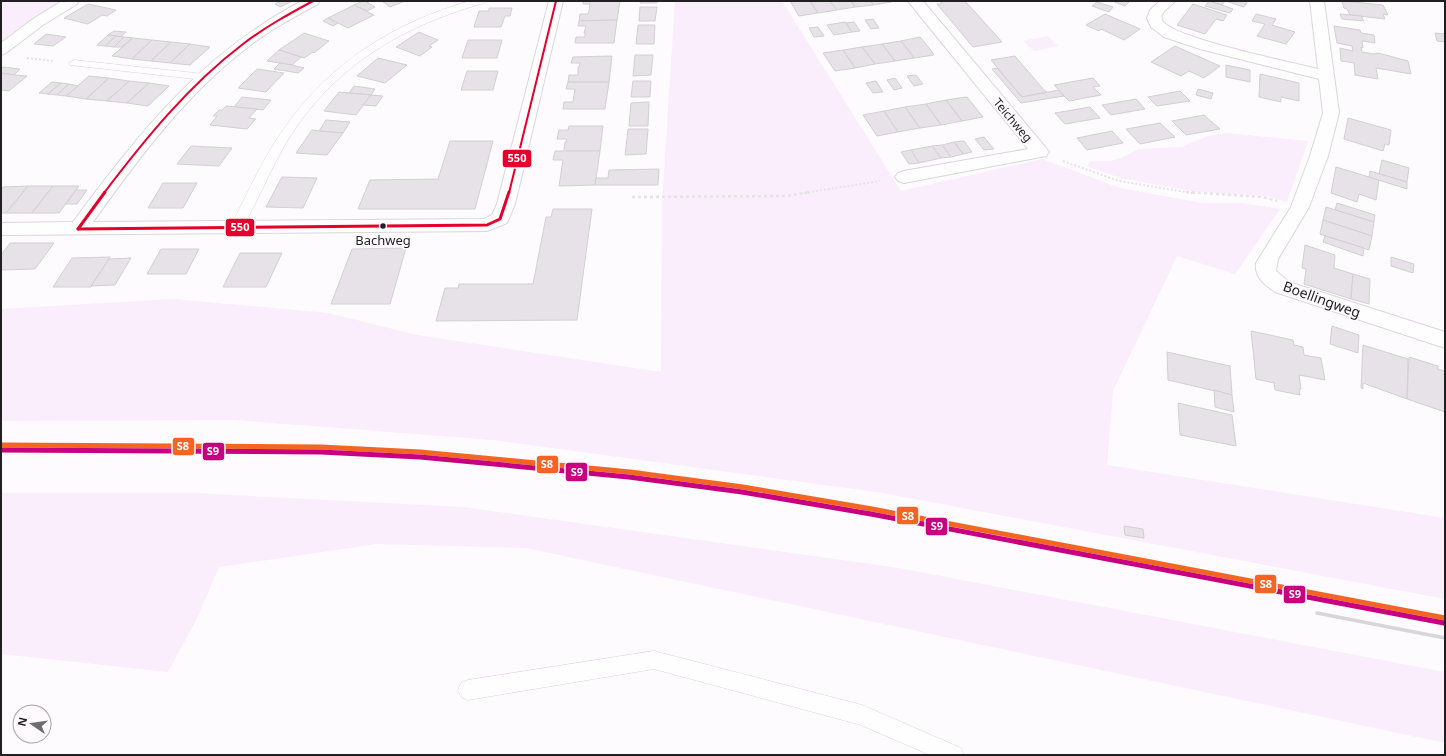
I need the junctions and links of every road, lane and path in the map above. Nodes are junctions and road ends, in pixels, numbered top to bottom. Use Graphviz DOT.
graph roads {
  1 [pos="72,1"];
  2 [pos="313,1"];
  3 [pos="481,1"];
  4 [pos="556,1"];
  5 [pos="915,1"];
  6 [pos="1168,1"];
  7 [pos="1317,1"];
  8 [pos="1,50"];
  9 [pos="23,57"];
  10 [pos="74,63"];
  11 [pos="1327,76"];
  12 [pos="204,77"];
  13 [pos="1040,152"];
  14 [pos="904,177"];
  15 [pos="632,198"];
  16 [pos="1300,207"];
  17 [pos="236,227"];
  18 [pos="1,229"];
  19 [pos="78,229"];
  20 [pos="1445,340"];
  21 [pos="468,690"];
  22 [pos="954,755"];
  1 -- 8 [label="street"];
  2 -- 12 [label="street"];
  3 -- 17 [label="lane"];
  4 -- 17 [label="street"];
  5 -- 13 [label="street, Teichweg"];
  6 -- 11 [label="street"];
  7 -- 11 [label="street, Boellingweg"];
  9 -- 10 [label="path"];
  10 -- 12 [label="lane"];
  11 -- 16 [label="street, Boellingweg"];
  12 -- 19 [label="street"];
  13 -- 14 [label="street, Teichweg"];
  13 -- 16 [label="path"];
  14 -- 15 [label="path"];
  16 -- 20 [label="street, Boellingweg"];
  17 -- 19 [label="street"];
  18 -- 19 [label="street"];
  21 -- 22 [label="lane"];
}
